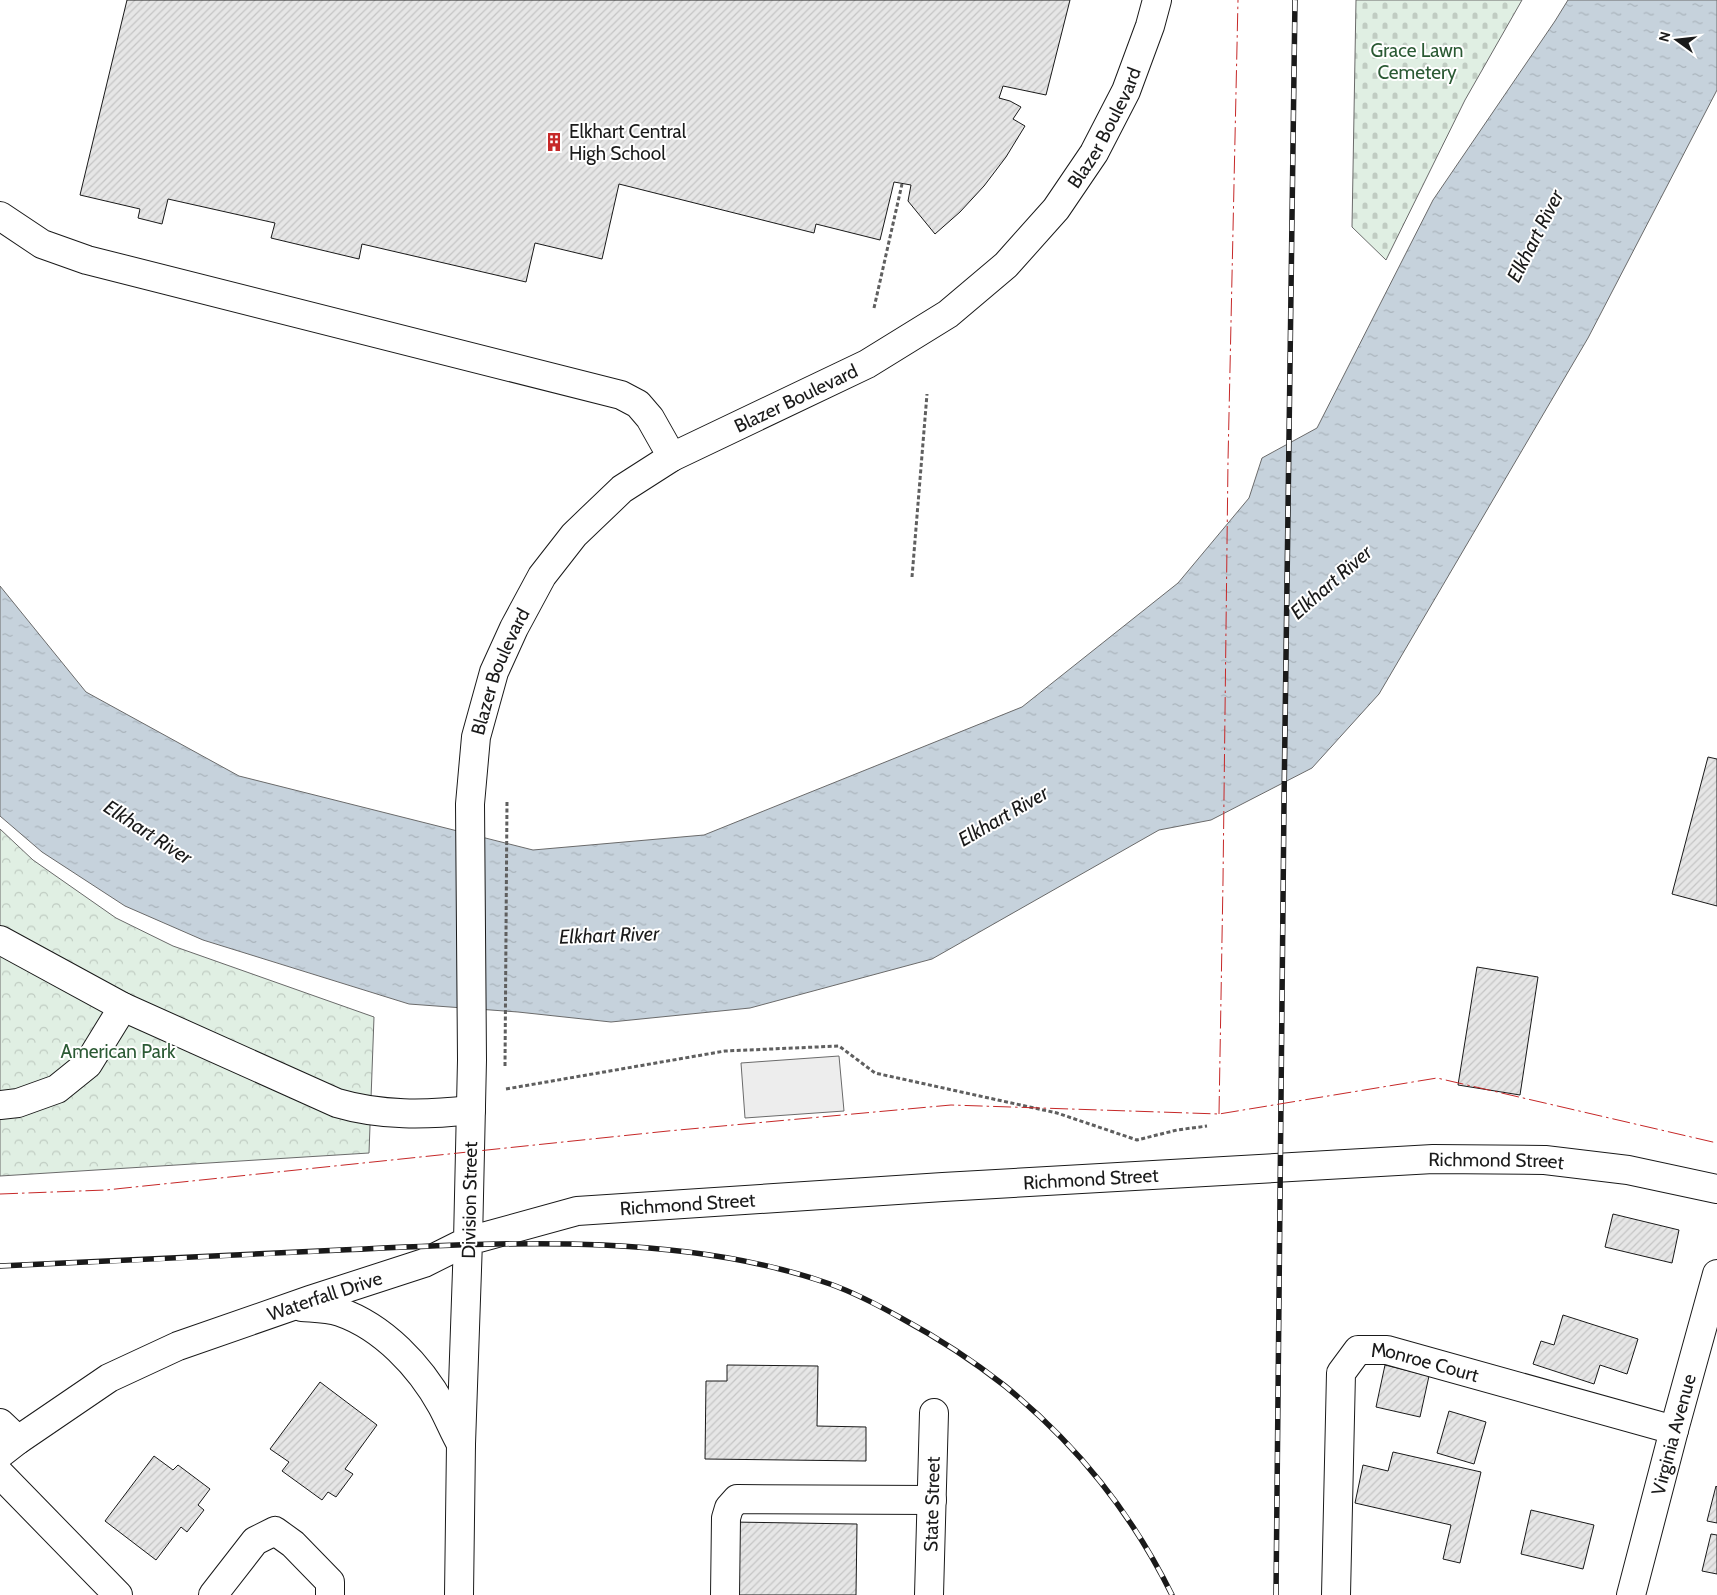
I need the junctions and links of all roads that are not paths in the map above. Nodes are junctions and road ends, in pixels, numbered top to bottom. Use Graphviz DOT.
graph roads {
  1 [pos="1157,0"];
  2 [pos="0,216"];
  3 [pos="672,456"];
  4 [pos="470,804"];
  5 [pos="0,940"];
  6 [pos="123,1007"];
  7 [pos="0,1105"];
  8 [pos="471,1110"];
  9 [pos="1717,1189"];
  10 [pos="468,1241"];
  11 [pos="1717,1274"];
  12 [pos="293,1306"];
  13 [pos="934,1413"];
  14 [pos="1674,1430"];
  15 [pos="6,1439"];
  16 [pos="460,1444"];
  17 [pos="0,1474"];
  18 [pos="932,1500"];
  19 [pos="118,1595"];
  20 [pos="213,1595"];
  21 [pos="330,1595"];
  22 [pos="459,1595"];
  23 [pos="725,1595"];
  24 [pos="929,1595"];
  25 [pos="1336,1595"];
  26 [pos="1631,1595"];
  1 -- 3 [label="street, Blazer Boulevard"];
  2 -- 3 [label="street"];
  3 -- 4 [label="street, Blazer Boulevard"];
  4 -- 8 [label="street, Division Street"];
  5 -- 6 [label="street"];
  6 -- 7 [label="street"];
  6 -- 8 [label="street"];
  8 -- 10 [label="street, Division Street"];
  9 -- 10 [label="street, Richmond Street"];
  10 -- 12 [label="street, Waterfall Drive"];
  10 -- 16 [label="street, Division Street"];
  11 -- 14 [label="street, Virginia Avenue"];
  12 -- 15 [label="street, Waterfall Drive"];
  12 -- 16 [label="street"];
  13 -- 18 [label="street, State Street"];
  14 -- 25 [label="street, Monroe Court"];
  14 -- 26 [label="street, Virginia Avenue"];
  16 -- 22 [label="street, Division Street"];
  17 -- 19 [label="street"];
  18 -- 23 [label="street"];
  18 -- 24 [label="street, State Street"];
  20 -- 21 [label="street"];
}
